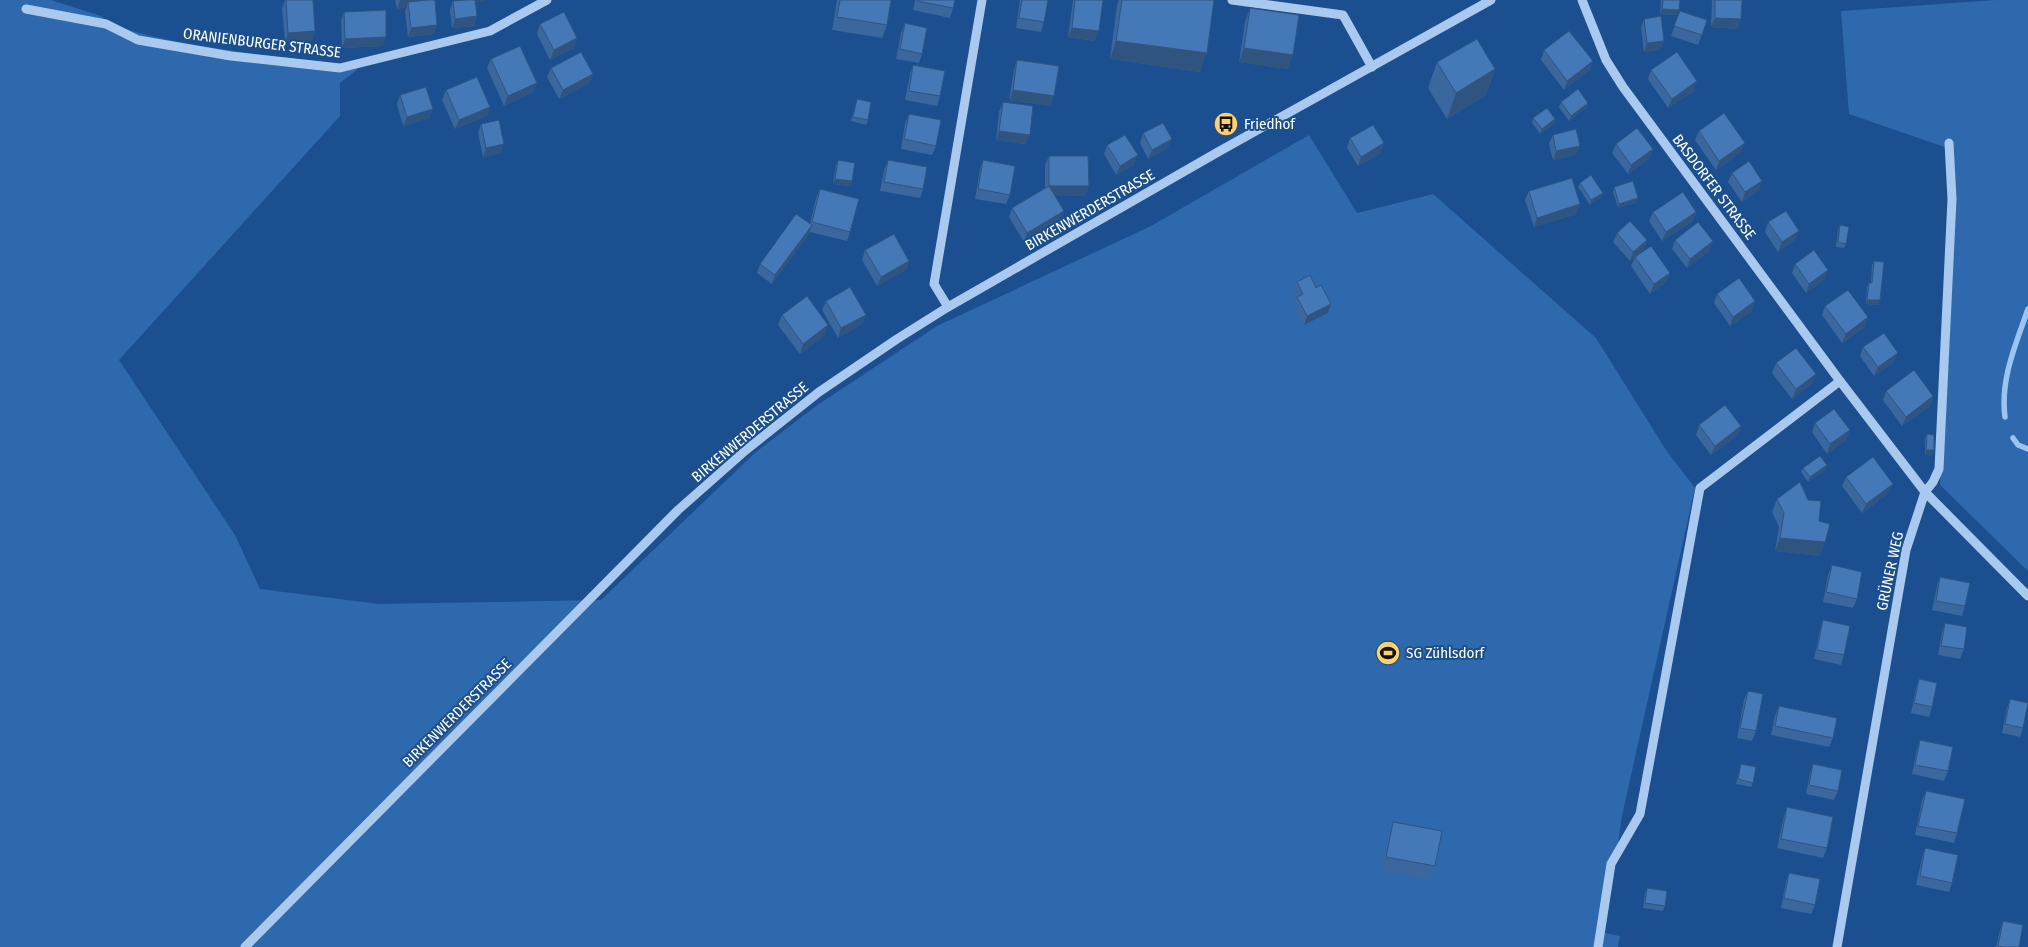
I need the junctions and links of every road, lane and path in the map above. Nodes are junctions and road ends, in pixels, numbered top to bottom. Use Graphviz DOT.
graph roads {
  1 [pos="547,0"];
  2 [pos="982,0"];
  3 [pos="1232,0"];
  4 [pos="1491,0"];
  5 [pos="1582,0"];
  6 [pos="26,9"];
  7 [pos="1372,67"];
  8 [pos="1949,143"];
  9 [pos="948,307"];
  10 [pos="1840,381"];
  11 [pos="1925,492"];
  12 [pos="2028,596"];
  13 [pos="245,947"];
  14 [pos="1598,947"];
  15 [pos="1837,947"];
  1 -- 6 [label="street, ORANIENBURGER STRASSE"];
  2 -- 9 [label="street"];
  3 -- 7 [label="street"];
  4 -- 7 [label="street, BIRKENWERDERSTRASSE"];
  5 -- 10 [label="street, BASDORFER STRASSE"];
  7 -- 9 [label="street, BIRKENWERDERSTRASSE"];
  8 -- 11 [label="street, GRÜNER WEG"];
  9 -- 13 [label="street, BIRKENWERDERSTRASSE"];
  10 -- 11 [label="street, BASDORFER STRASSE"];
  10 -- 14 [label="street"];
  11 -- 12 [label="street, BASDORFER STRASSE"];
  11 -- 15 [label="street, GRÜNER WEG"];
}
